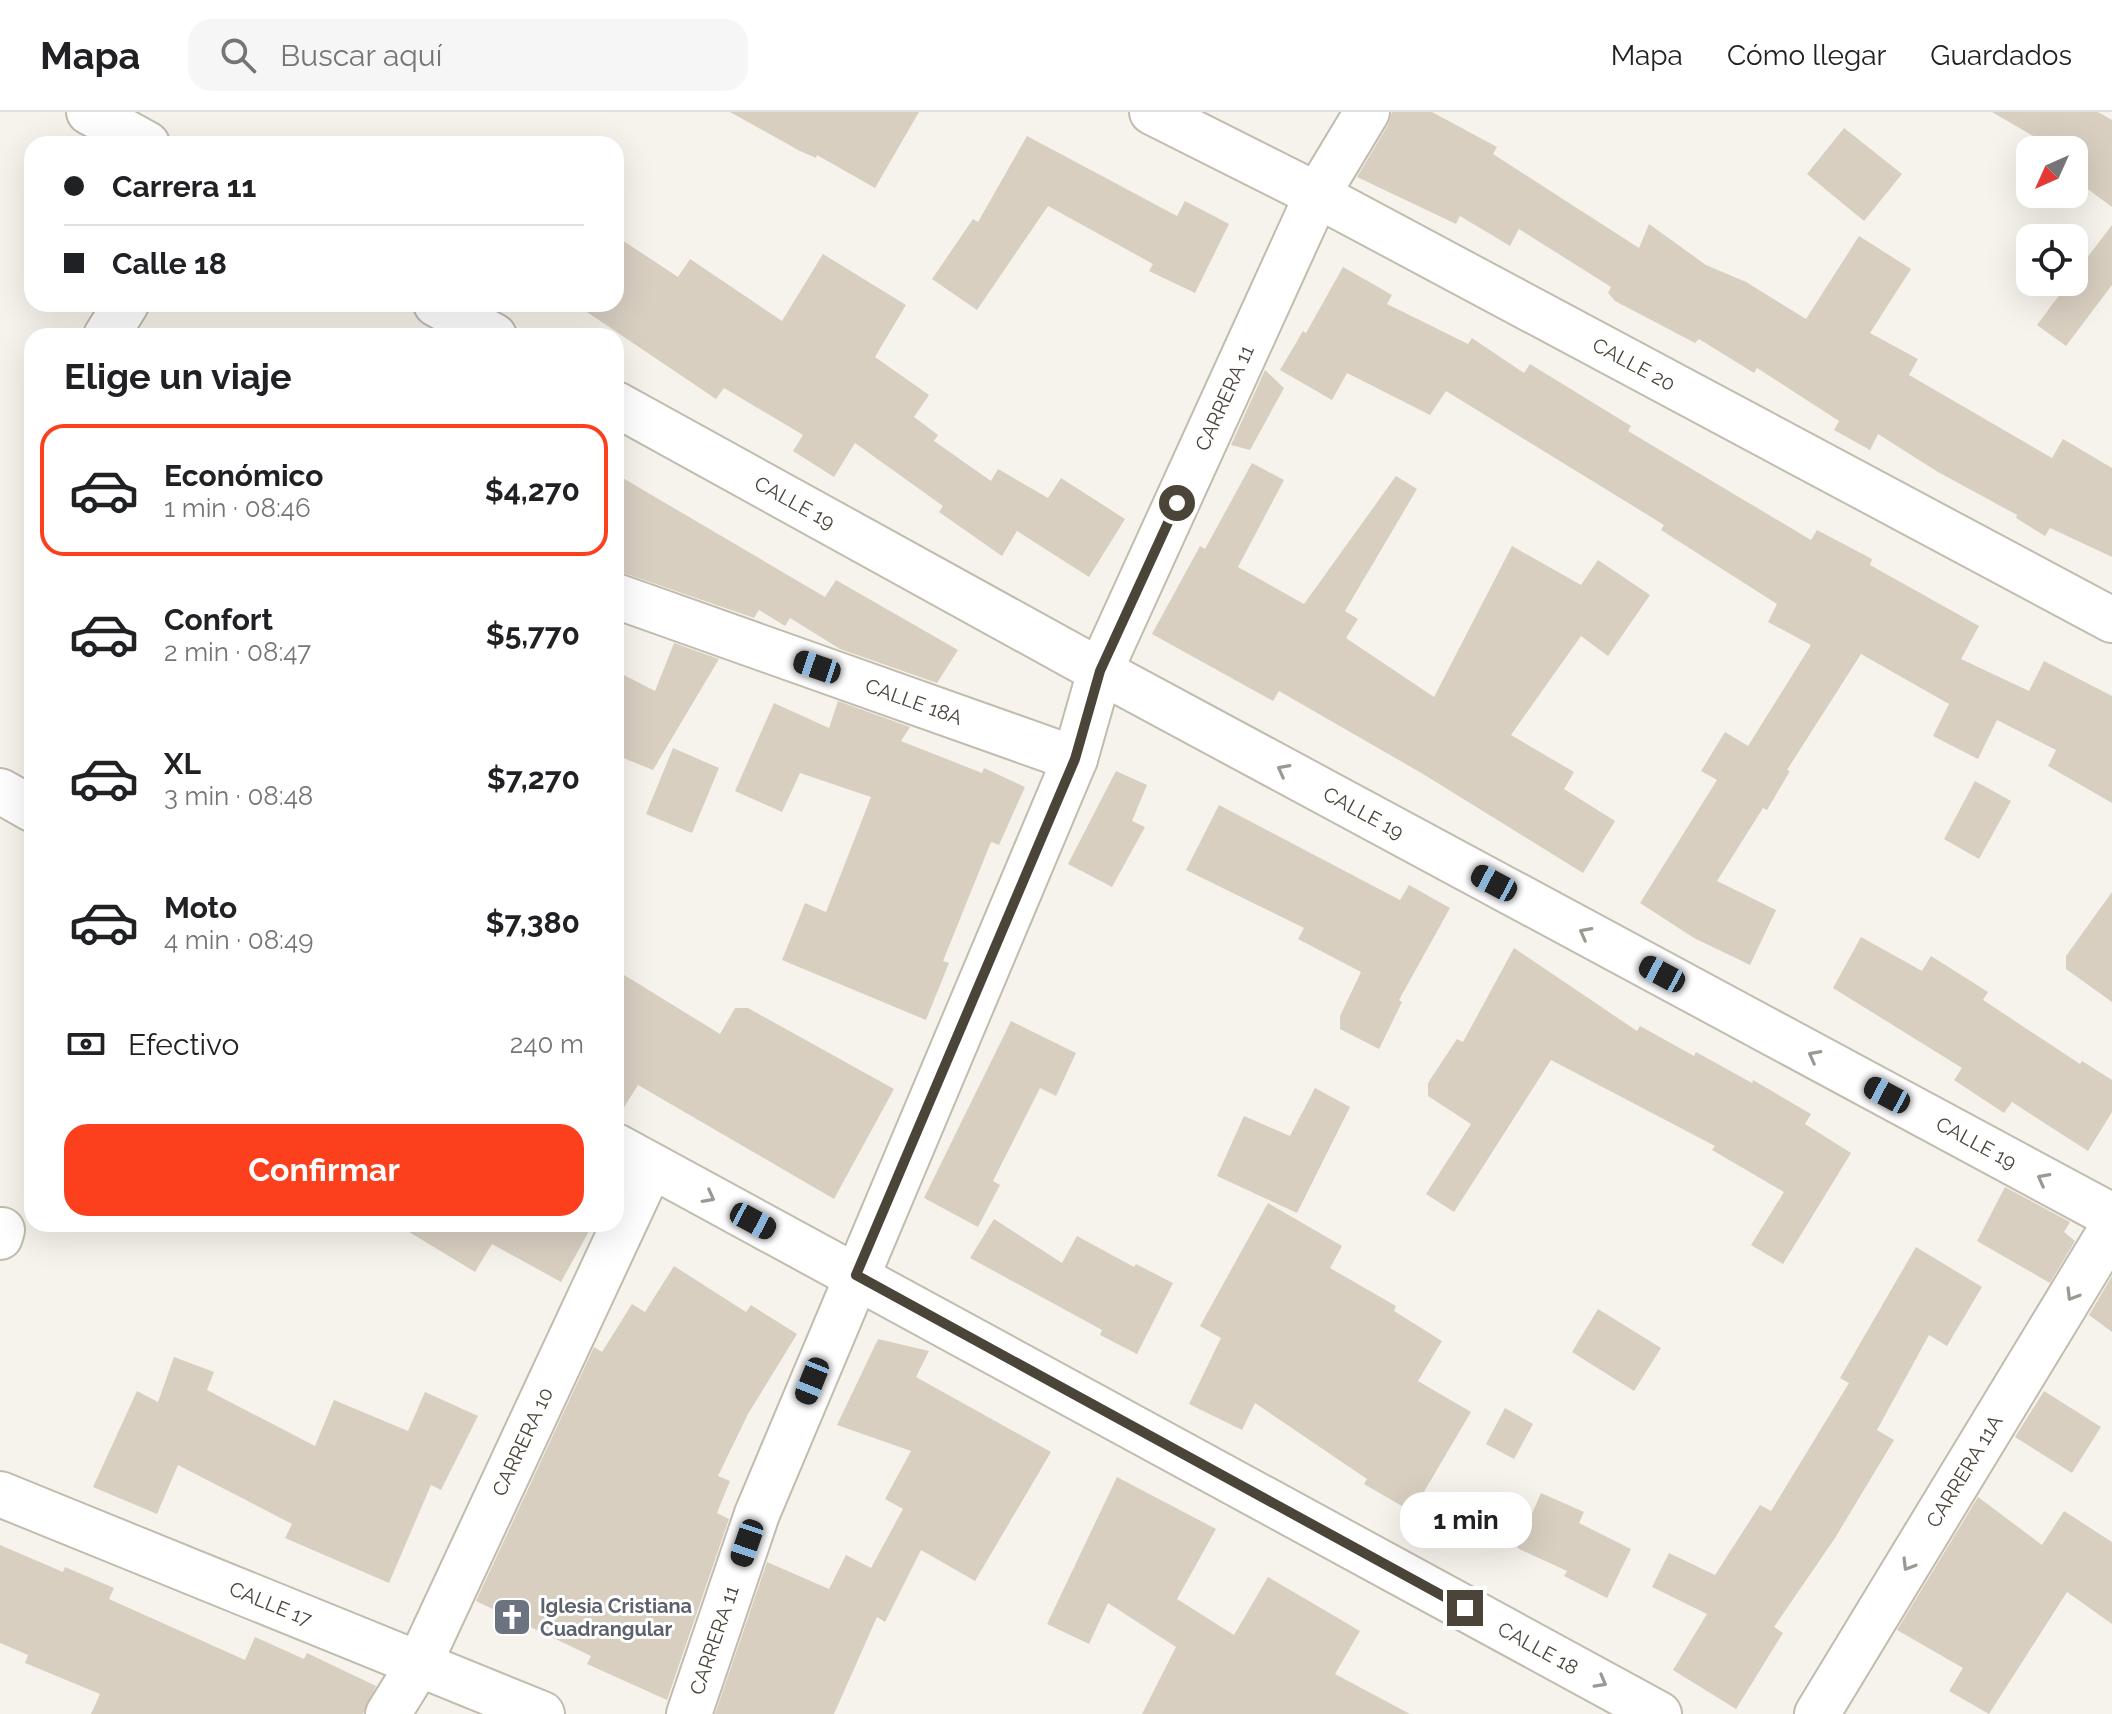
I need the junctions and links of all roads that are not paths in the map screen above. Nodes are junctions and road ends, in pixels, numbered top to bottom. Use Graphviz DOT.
graph roads {
  1 [pos="89,112"];
  2 [pos="1152,112"];
  3 [pos="1367,112"];
  4 [pos="132,136"];
  5 [pos="1317,195"];
  6 [pos="450,312"];
  7 [pos="480,328"];
  8 [pos="624,408"];
  9 [pos="624,599"];
  10 [pos="2112,620"];
  11 [pos="1100,671"];
  12 [pos="1075,759"];
  13 [pos="0,791"];
  14 [pos="24,804"];
  15 [pos="634,1156"];
  16 [pos="624,1180"];
  17 [pos="2112,1216"];
  18 [pos="2112,1228"];
  19 [pos="602,1232"];
  20 [pos="856,1275"];
  21 [pos="0,1494"];
  22 [pos="419,1664"];
  23 [pos="388,1714"];
  24 [pos="542,1714"];
  25 [pos="689,1714"];
  26 [pos="1659,1714"];
  27 [pos="1817,1714"];
  1 -- 4 [label="street"];
  2 -- 5 [label="street, CALLE 20"];
  3 -- 5 [label="street, CARRERA 11"];
  5 -- 10 [label="street, CALLE 20"];
  5 -- 11 [label="street, CARRERA 11"];
  6 -- 7 [label="street"];
  8 -- 11 [label="street, CALLE 19"];
  9 -- 12 [label="street, CALLE 18A"];
  11 -- 12 [label="street, CARRERA 11"];
  17 -- 11 [label="street, CALLE 19, one-way"];
  12 -- 20 [label="street, CARRERA 11"];
  13 -- 14 [label="street"];
  15 -- 16 [label="street, CARRERA 10"];
  15 -- 20 [label="street, CALLE 18, one-way"];
  18 -- 27 [label="street, CARRERA 11A, one-way"];
  19 -- 22 [label="street, CARRERA 10"];
  20 -- 25 [label="street, CARRERA 11"];
  20 -- 26 [label="street, CALLE 18, one-way"];
  21 -- 22 [label="street, CALLE 17"];
  22 -- 23 [label="street, CARRERA 10"];
  22 -- 24 [label="street, CALLE 17"];
}
